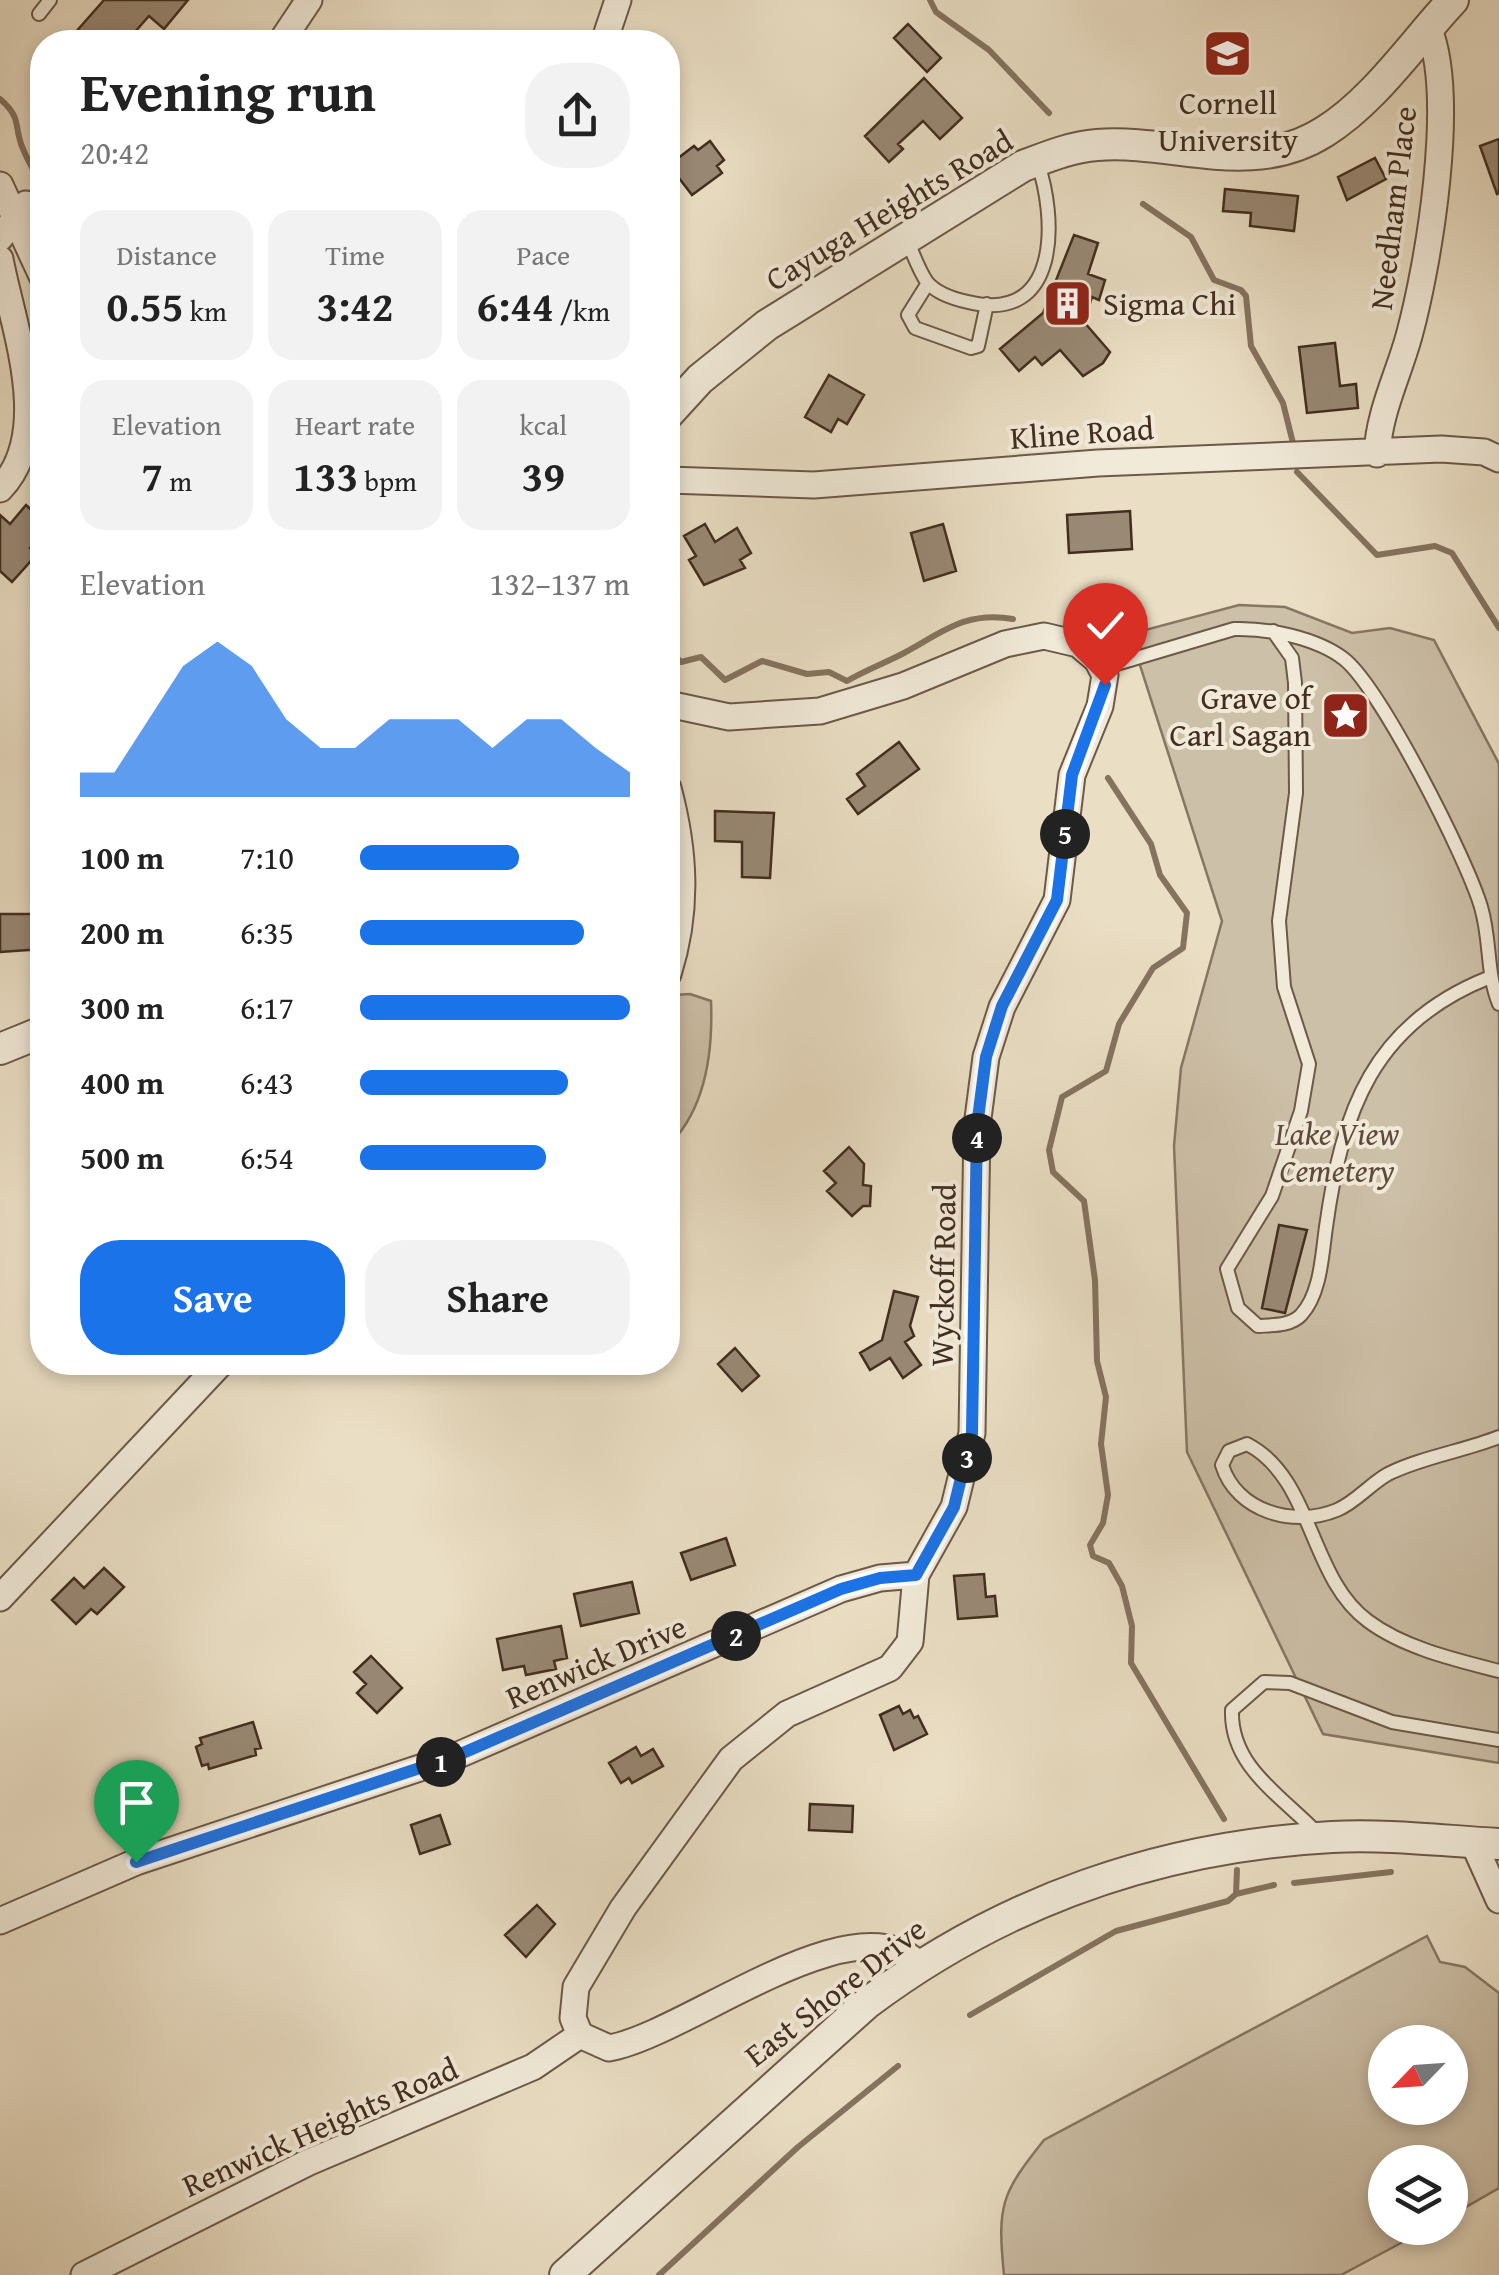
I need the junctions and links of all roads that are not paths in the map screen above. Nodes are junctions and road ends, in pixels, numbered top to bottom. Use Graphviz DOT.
graph roads {
  1 [pos="50,0"];
  2 [pos="309,0"];
  3 [pos="618,0"];
  4 [pos="1453,0"];
  5 [pos="39,14"];
  6 [pos="1428,27"];
  7 [pos="289,30"];
  8 [pos="608,30"];
  9 [pos="1037,161"];
  10 [pos="0,185"];
  11 [pos="30,205"];
  12 [pos="6,228"];
  13 [pos="906,238"];
  14 [pos="0,259"];
  15 [pos="30,260"];
  16 [pos="928,283"];
  17 [pos="987,304"];
  18 [pos="680,402"];
  19 [pos="1377,454"];
  20 [pos="1499,459"];
  21 [pos="680,480"];
  22 [pos="0,488"];
  23 [pos="1273,632"];
  24 [pos="1102,668"];
  25 [pos="680,707"];
  26 [pos="680,852"];
  27 [pos="680,914"];
  28 [pos="1488,978"];
  29 [pos="1499,1004"];
  30 [pos="30,1037"];
  31 [pos="1,1048"];
  32 [pos="210,1375"];
  33 [pos="1499,1437"];
  34 [pos="1303,1515"];
  35 [pos="916,1575"];
  36 [pos="0,1598"];
  37 [pos="1499,1670"];
  38 [pos="1499,1740"];
  39 [pos="1321,1838"];
  40 [pos="1486,1843"];
  41 [pos="1499,1900"];
  42 [pos="0,1921"];
  43 [pos="918,1964"];
  44 [pos="580,2035"];
  45 [pos="84,2275"];
  46 [pos="565,2275"];
  1 -- 5 [label="lane"];
  2 -- 7 [label="street"];
  3 -- 8 [label="street"];
  4 -- 6 [label="street, Cayuga Heights Road"];
  6 -- 9 [label="street, Cayuga Heights Road"];
  6 -- 19 [label="street, Needham Place"];
  9 -- 13 [label="street, Cayuga Heights Road"];
  9 -- 17 [label="lane"];
  10 -- 12 [label="street"];
  11 -- 12 [label="street"];
  12 -- 15 [label="street"];
  13 -- 16 [label="lane"];
  13 -- 18 [label="street, Cayuga Heights Road"];
  14 -- 22 [label="street"];
  16 -- 17 [label="lane"];
  16 -- 17 [label="lane"];
  19 -- 20 [label="street, Kline Road"];
  19 -- 21 [label="street, Kline Road"];
  23 -- 24 [label="lane"];
  23 -- 28 [label="lane"];
  23 -- 28 [label="lane"];
  24 -- 25 [label="street"];
  24 -- 35 [label="street, Wyckoff Road"];
  26 -- 27 [label="street"];
  28 -- 29 [label="lane"];
  30 -- 31 [label="street"];
  32 -- 36 [label="street"];
  33 -- 34 [label="lane"];
  34 -- 34 [label="lane"];
  34 -- 37 [label="lane"];
  35 -- 42 [label="street, Renwick Drive"];
  35 -- 44 [label="street"];
  38 -- 39 [label="lane"];
  39 -- 40 [label="street, East Shore Drive"];
  39 -- 43 [label="street, East Shore Drive"];
  40 -- 41 [label="street"];
  43 -- 44 [label="street"];
  43 -- 46 [label="street, East Shore Drive"];
  44 -- 45 [label="street, Renwick Heights Road"];
}
